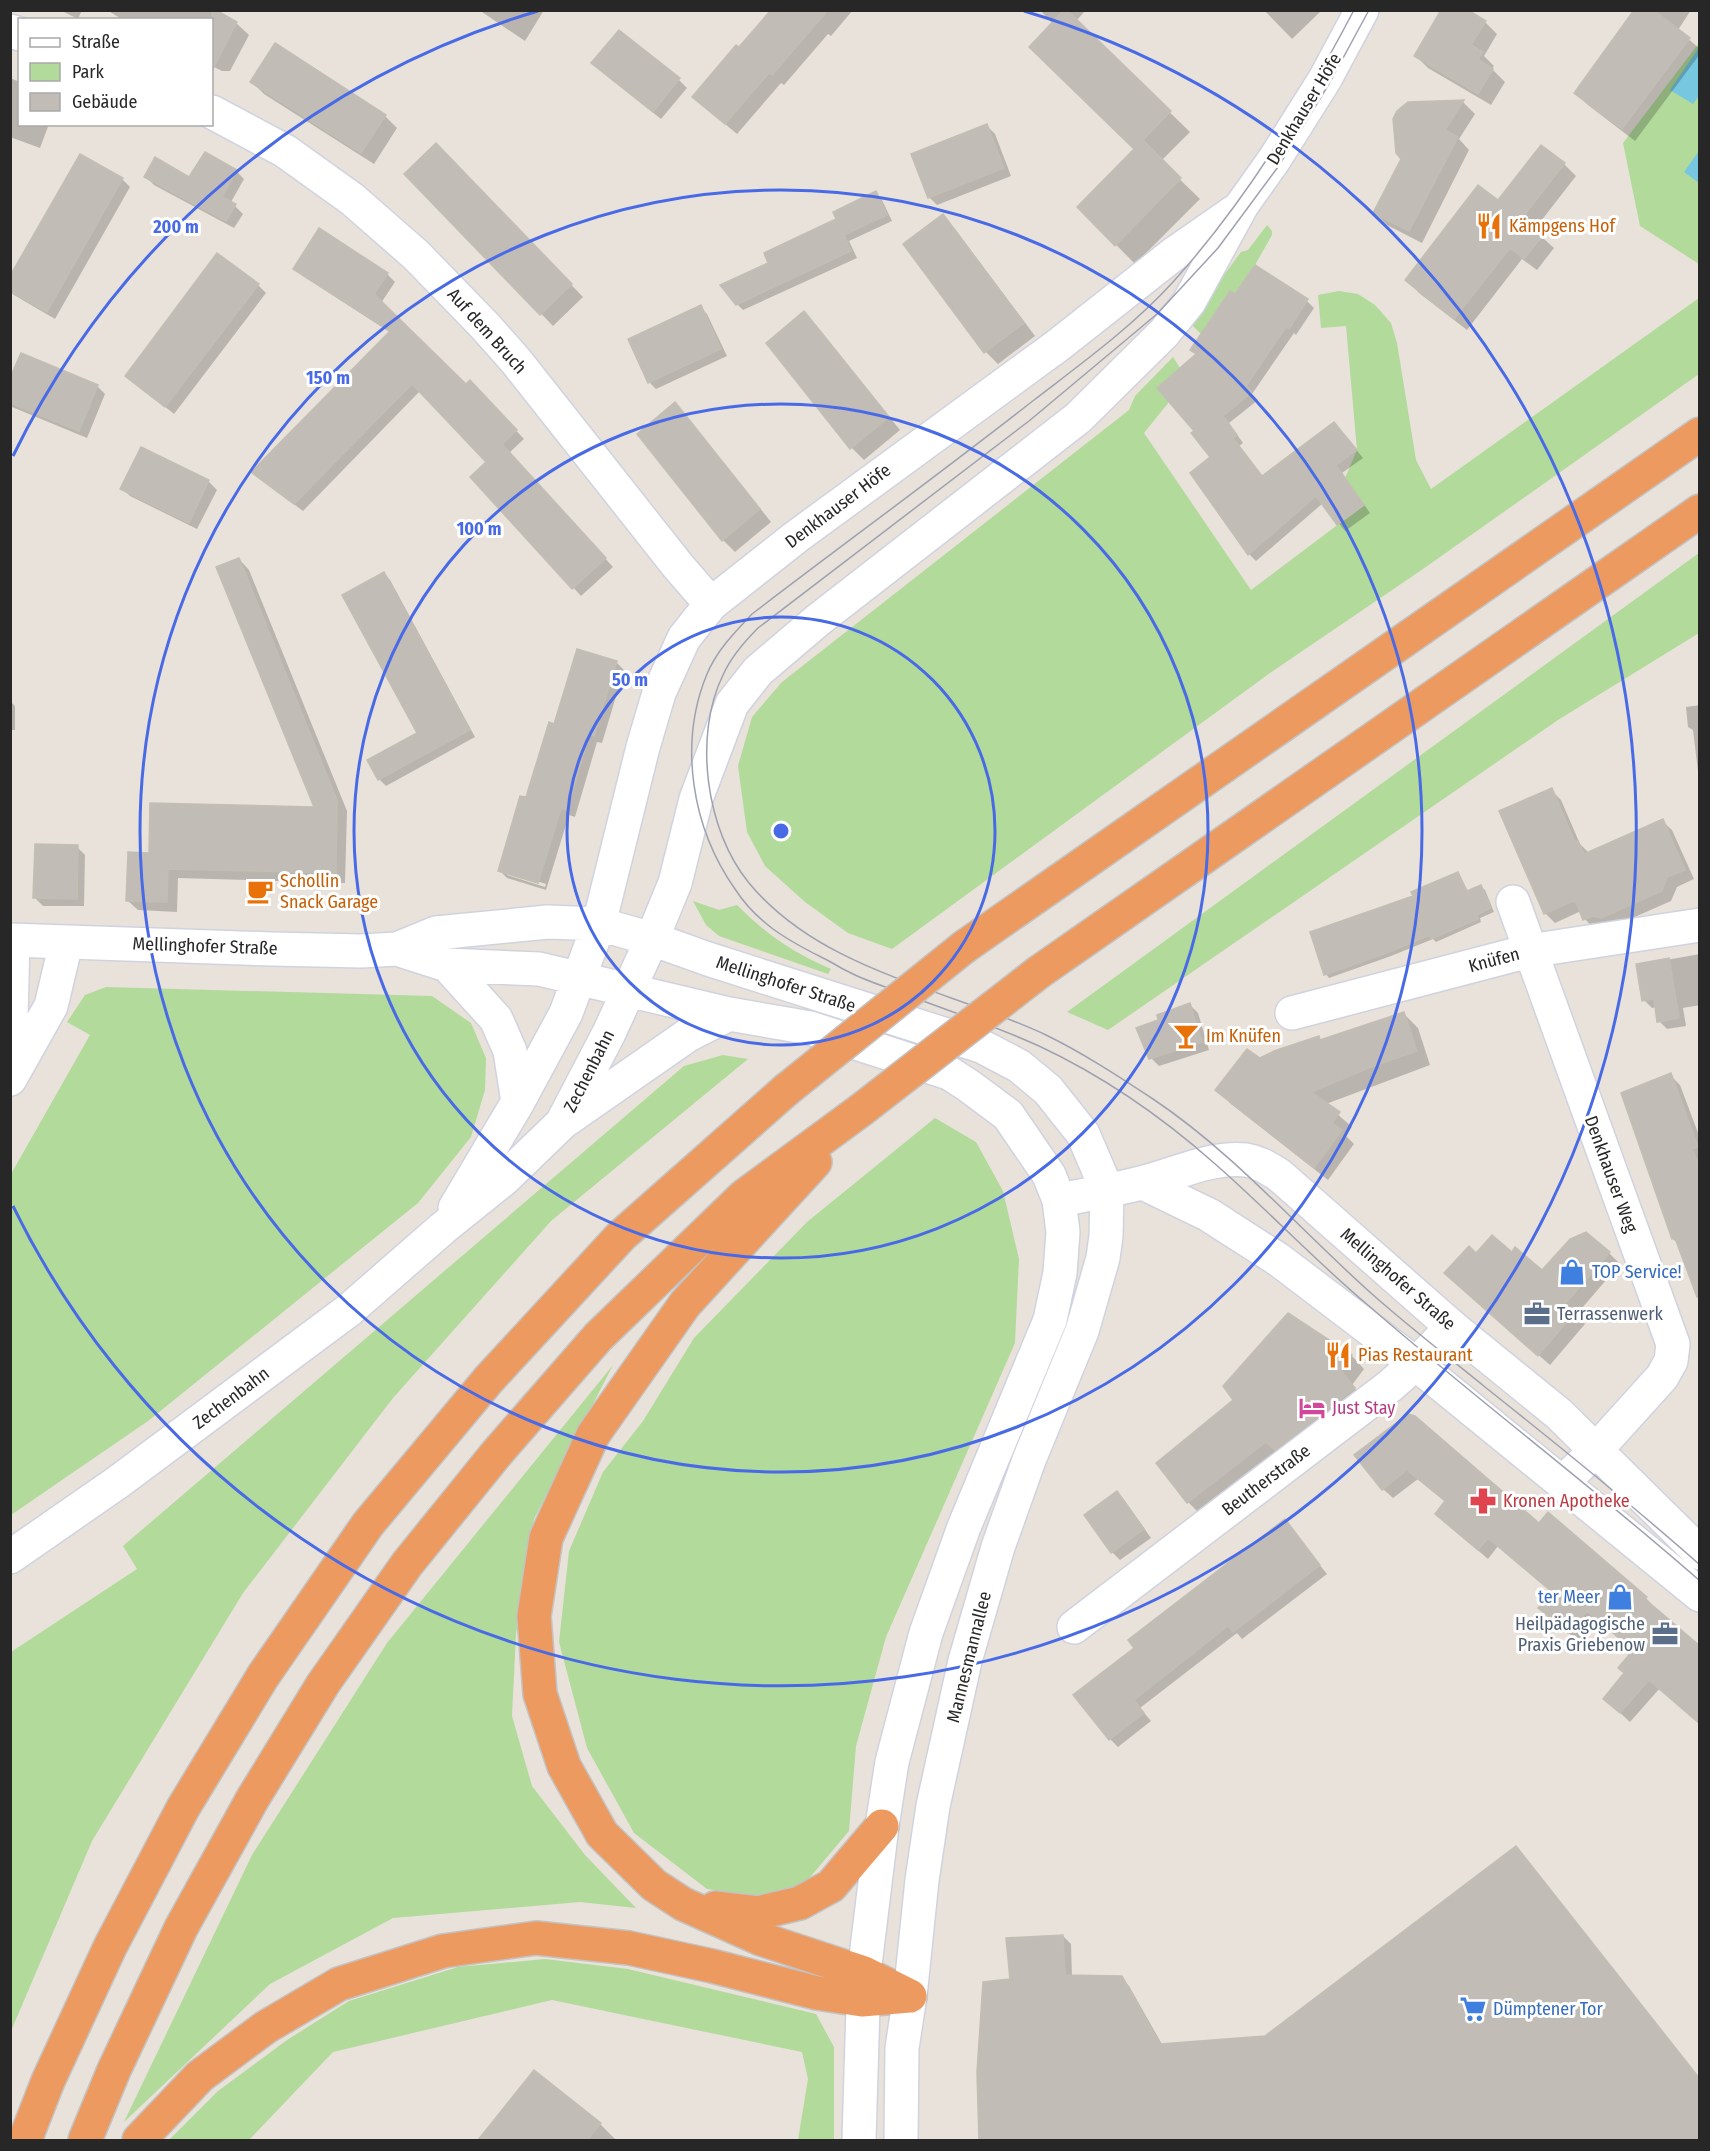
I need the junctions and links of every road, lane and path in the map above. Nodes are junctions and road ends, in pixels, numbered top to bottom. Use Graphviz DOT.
graph roads {
  1 [pos="1362,10"];
  2 [pos="213,113"];
  3 [pos="1242,205"];
  4 [pos="1700,434"];
  5 [pos="1700,511"];
  6 [pos="711,604"];
  7 [pos="1513,902"];
  8 [pos="598,924"];
  9 [pos="1700,925"];
  10 [pos="652,939"];
  11 [pos="11,941"];
  12 [pos="66,943"];
  13 [pos="397,950"];
  14 [pos="1529,951"];
  15 [pos="447,965"];
  16 [pos="580,979"];
  17 [pos="628,990"];
  18 [pos="1292,1013"];
  19 [pos="729,1014"];
  20 [pos="10,1058"];
  21 [pos="10,1079"];
  22 [pos="518,1102"];
  23 [pos="861,1110"];
  24 [pos="562,1123"];
  25 [pos="1214,1163"];
  26 [pos="1143,1183"];
  27 [pos="1107,1190"];
  28 [pos="1059,1200"];
  29 [pos="1209,1215"];
  30 [pos="443,1228"];
  31 [pos="1452,1327"];
  32 [pos="1416,1364"];
  33 [pos="1596,1450"];
  34 [pos="1563,1482"];
  35 [pos="1700,1553"];
  36 [pos="10,1557"];
  37 [pos="1700,1594"];
  38 [pos="1074,1627"];
  39 [pos="882,1826"];
  40 [pos="683,1904"];
  41 [pos="863,1986"];
  42 [pos="910,1996"];
  43 [pos="48,2081"];
  44 [pos="10,2140"];
  45 [pos="25,2140"];
  46 [pos="85,2140"];
  47 [pos="139,2140"];
  48 [pos="859,2140"];
  49 [pos="901,2140"];
  1 -- 3 [label="street, Denkhauser Höfe"];
  2 -- 6 [label="street, Auf dem Bruch"];
  3 -- 6 [label="street, Denkhauser Höfe"];
  3 -- 10 [label="street, Denkhauser Höfe"];
  4 -- 43 [label="highway, bridge"];
  5 -- 23 [label="highway, bridge"];
  6 -- 8 [label="street, Denkhauser Höfe"];
  7 -- 14 [label="street, Denkhauser Weg"];
  8 -- 10 [label="street, Mellinghofer Straße"];
  8 -- 13 [label="street, Mellinghofer Straße"];
  8 -- 16 [label="street, Zechenbahn"];
  9 -- 14 [label="street, Knüfen"];
  10 -- 17 [label="street, Zechenbahn"];
  10 -- 27 [label="street, Mellinghofer Straße"];
  11 -- 12 [label="street, Mellinghofer Straße"];
  11 -- 20 [label="street"];
  12 -- 13 [label="street, Mellinghofer Straße"];
  12 -- 21 [label="street"];
  13 -- 15 [label="street, Mellinghofer Straße"];
  14 -- 18 [label="street, Knüfen"];
  14 -- 33 [label="street, Denkhauser Weg"];
  15 -- 16 [label="street, Mellinghofer Straße"];
  15 -- 22 [label="street"];
  16 -- 17 [label="street, Mellinghofer Straße"];
  16 -- 22 [label="street, Zechenbahn"];
  17 -- 19 [label="street, Mellinghofer Straße"];
  17 -- 24 [label="street, Zechenbahn"];
  19 -- 24 [label="street"];
  19 -- 28 [label="street, Mellinghofer Straße"];
  22 -- 30 [label="street, Zechenbahn"];
  23 -- 40 [label="highway"];
  23 -- 46 [label="highway"];
  24 -- 30 [label="street, Zechenbahn"];
  25 -- 26 [label="street, Mellinghofer Straße"];
  25 -- 29 [label="street"];
  25 -- 31 [label="street, Mellinghofer Straße"];
  26 -- 27 [label="street, Mellinghofer Straße"];
  26 -- 29 [label="street"];
  27 -- 28 [label="street, Mellinghofer Straße"];
  27 -- 42 [label="street, Mannesmannallee"];
  28 -- 39 [label="street"];
  29 -- 32 [label="street"];
  30 -- 36 [label="street, Zechenbahn"];
  31 -- 32 [label="street, Beutherstraße"];
  31 -- 33 [label="street, Mellinghofer Straße"];
  32 -- 34 [label="street"];
  32 -- 38 [label="street, Beutherstraße"];
  33 -- 34 [label="street, Denkhauser Weg"];
  33 -- 35 [label="street, Mellinghofer Straße"];
  34 -- 37 [label="street"];
  39 -- 40 [label="highway"];
  39 -- 41 [label="street"];
  40 -- 41 [label="highway"];
  41 -- 42 [label="highway"];
  41 -- 47 [label="highway"];
  41 -- 48 [label="street"];
  42 -- 49 [label="street, Mannesmannallee"];
  43 -- 44 [label="highway"];
  43 -- 45 [label="highway"];
}
